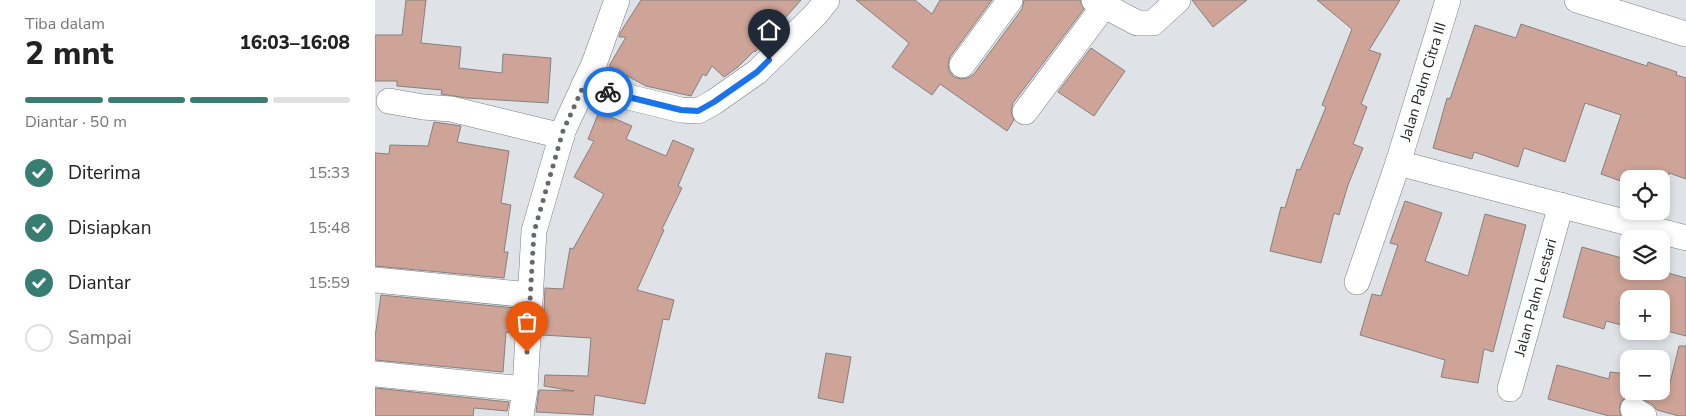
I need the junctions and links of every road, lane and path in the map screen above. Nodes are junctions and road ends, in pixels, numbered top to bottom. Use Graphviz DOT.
graph roads {
  1 [pos="617,0"];
  2 [pos="827,0"];
  3 [pos="1009,0"];
  4 [pos="1178,0"];
  5 [pos="1449,0"];
  6 [pos="1577,0"];
  7 [pos="1099,3"];
  8 [pos="1686,34"];
  9 [pos="962,65"];
  10 [pos="584,85"];
  11 [pos="389,101"];
  12 [pos="1025,112"];
  13 [pos="562,136"];
  14 [pos="1398,163"];
  15 [pos="1561,206"];
  16 [pos="1686,238"];
  17 [pos="375,280"];
  18 [pos="1357,282"];
  19 [pos="530,295"];
  20 [pos="375,374"];
  21 [pos="525,389"];
  22 [pos="1510,389"];
  23 [pos="521,416"];
  1 -- 10 [label="street"];
  2 -- 10 [label="street"];
  3 -- 9 [label="street"];
  4 -- 7 [label="street"];
  5 -- 14 [label="street, Jalan Palm Citra III"];
  6 -- 8 [label="street"];
  7 -- 12 [label="street"];
  10 -- 13 [label="street"];
  11 -- 13 [label="street"];
  13 -- 19 [label="street"];
  14 -- 15 [label="street"];
  14 -- 18 [label="street, Jalan Palm Citra III"];
  15 -- 16 [label="street"];
  15 -- 22 [label="street, Jalan Palm Lestari"];
  17 -- 19 [label="street"];
  19 -- 21 [label="street"];
  20 -- 21 [label="street"];
  21 -- 23 [label="street"];
}
